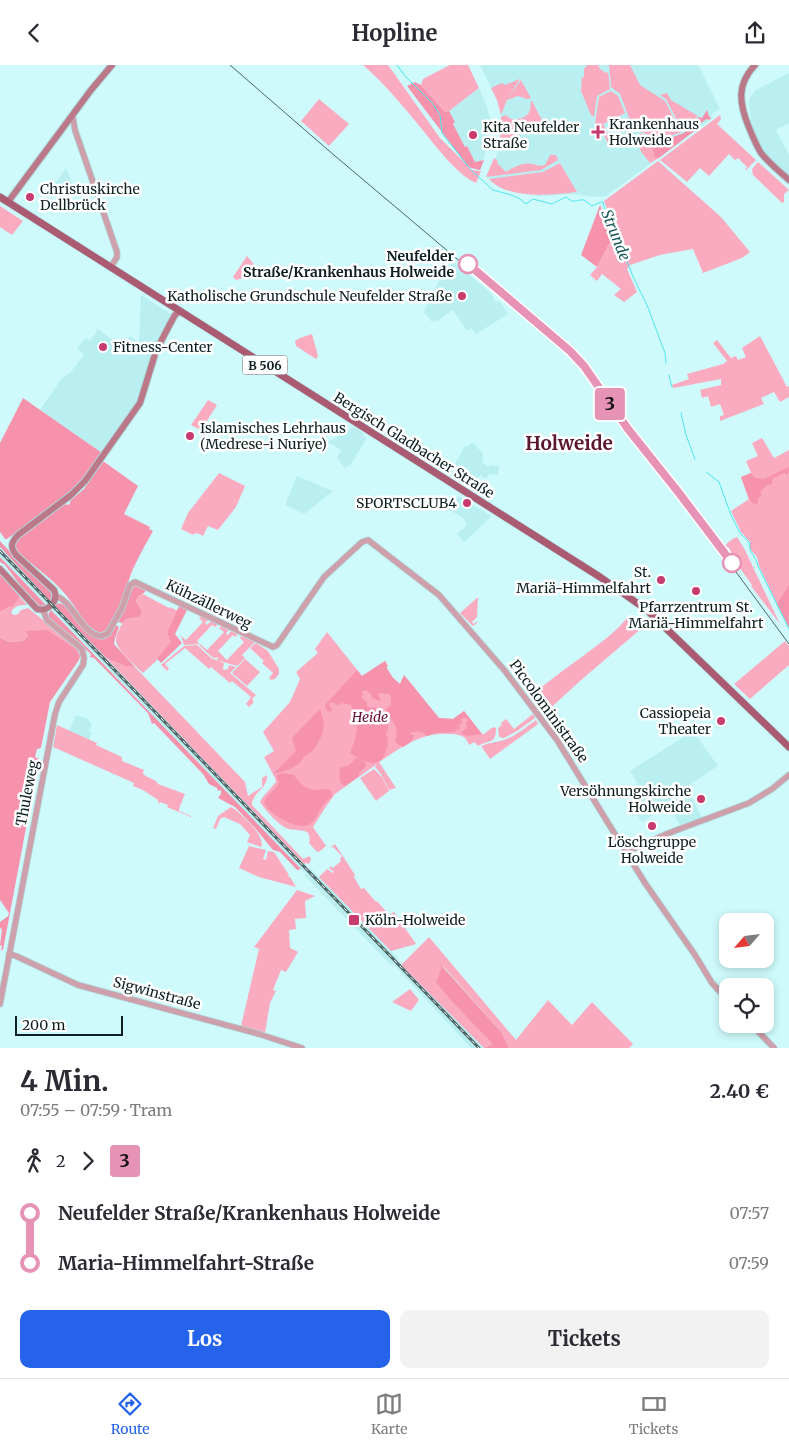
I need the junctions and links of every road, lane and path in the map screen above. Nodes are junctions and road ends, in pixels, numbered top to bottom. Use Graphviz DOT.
graph roads {
  1 [pos="112,65"];
  2 [pos="755,65"];
  3 [pos="69,120"];
  4 [pos="789,180"];
  5 [pos="0,197"];
  6 [pos="8,202"];
  7 [pos="111,267"];
  8 [pos="180,311"];
  9 [pos="368,540"];
  10 [pos="0,569"];
  11 [pos="56,597"];
  12 [pos="43,610"];
  13 [pos="789,747"];
  14 [pos="789,775"];
  15 [pos="626,852"];
  16 [pos="9,954"];
  17 [pos="719,990"];
  18 [pos="0,1004"];
  19 [pos="760,1033"];
  20 [pos="302,1048"];
  21 [pos="774,1048"];
  1 -- 3 [label="main road"];
  2 -- 4 [label="main road"];
  3 -- 6 [label="main road"];
  3 -- 7 [label="street"];
  5 -- 6 [label="main road, Bergisch Gladbacher Straße / B 506"];
  6 -- 7 [label="main road, Bergisch Gladbacher Straße / B 506"];
  7 -- 8 [label="main road, Bergisch Gladbacher Straße / B 506"];
  8 -- 11 [label="main road"];
  8 -- 13 [label="main road, Bergisch Gladbacher Straße / B 506"];
  9 -- 11 [label="street, Kühzällerweg"];
  9 -- 15 [label="street, Piccoloministraße"];
  10 -- 12 [label="main road"];
  11 -- 12 [label="main road"];
  12 -- 16 [label="street, Thuleweg"];
  14 -- 15 [label="street"];
  15 -- 17 [label="street, Piccoloministraße"];
  16 -- 18 [label="street, Thuleweg"];
  16 -- 20 [label="street, Sigwinstraße"];
  19 -- 21 [label="street"];
}
